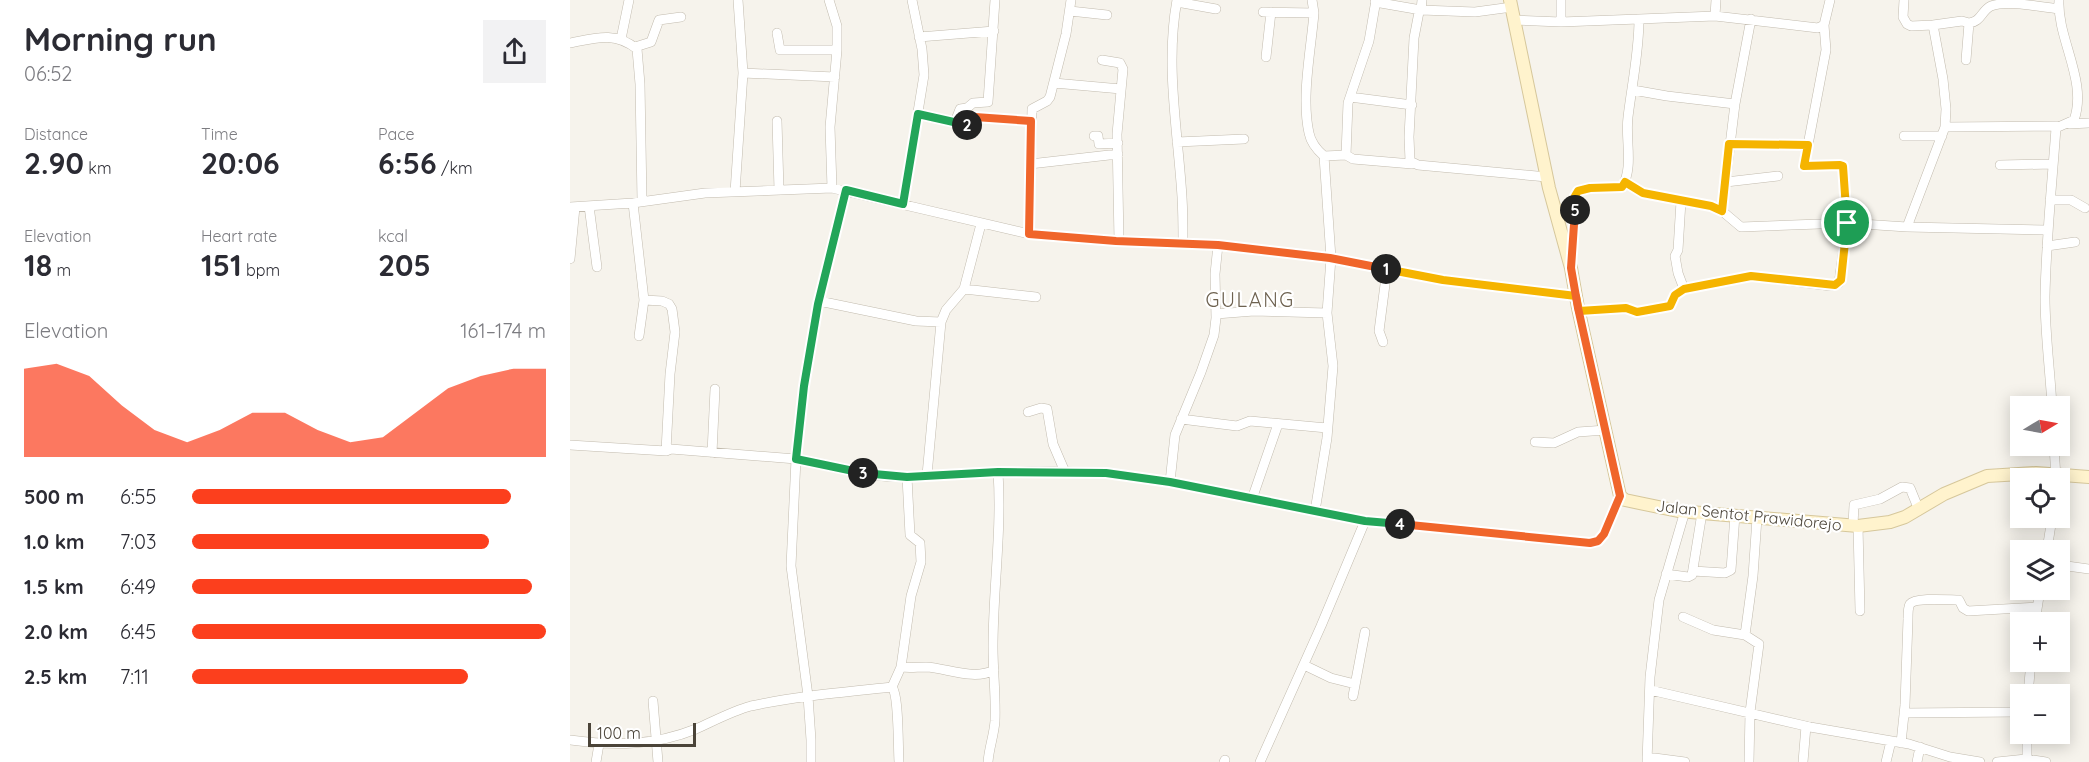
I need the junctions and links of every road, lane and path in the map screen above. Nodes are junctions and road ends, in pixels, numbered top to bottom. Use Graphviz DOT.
graph roads {
  1 [pos="629,0"];
  2 [pos="738,0"];
  3 [pos="829,0"];
  4 [pos="912,0"];
  5 [pos="995,0"];
  6 [pos="1071,0"];
  7 [pos="1312,0"];
  8 [pos="1422,0"];
  9 [pos="1561,0"];
  10 [pos="1716,0"];
  11 [pos="1830,0"];
  12 [pos="1904,0"];
  13 [pos="1177,1"];
  14 [pos="1376,1"];
  15 [pos="2059,5"];
  16 [pos="1216,9"];
  17 [pos="1512,9"];
  18 [pos="1421,10"];
  19 [pos="1070,11"];
  20 [pos="1314,13"];
  21 [pos="1107,15"];
  22 [pos="1715,16"];
  23 [pos="681,17"];
  24 [pos="1639,19"];
  25 [pos="1751,19"];
  26 [pos="1561,22"];
  27 [pos="1969,23"];
  28 [pos="1824,25"];
  29 [pos="1933,25"];
  30 [pos="994,31"];
  31 [pos="777,33"];
  32 [pos="919,37"];
  33 [pos="621,39"];
  34 [pos="570,43"];
  35 [pos="635,47"];
  36 [pos="837,50"];
  37 [pos="1266,57"];
  38 [pos="1102,60"];
  39 [pos="1966,60"];
  40 [pos="742,73"];
  41 [pos="836,77"];
  42 [pos="1054,83"];
  43 [pos="1121,89"];
  44 [pos="1633,90"];
  45 [pos="1350,97"];
  46 [pos="1735,104"];
  47 [pos="1412,105"];
  48 [pos="918,114"];
  49 [pos="777,121"];
  50 [pos="1031,121"];
  51 [pos="955,122"];
  52 [pos="2089,123"];
  53 [pos="2069,124"];
  54 [pos="2057,126"];
  55 [pos="1944,132"];
  56 [pos="1094,136"];
  57 [pos="1904,136"];
  58 [pos="1244,139"];
  59 [pos="1178,142"];
  60 [pos="1118,143"];
  61 [pos="1729,144"];
  62 [pos="1808,145"];
  63 [pos="1118,154"];
  64 [pos="1346,154"];
  65 [pos="1324,156"];
  66 [pos="1030,164"];
  67 [pos="1412,164"];
  68 [pos="2053,164"];
  69 [pos="2000,165"];
  70 [pos="1778,176"];
  71 [pos="1547,177"];
  72 [pos="1625,182"];
  73 [pos="1725,182"];
  74 [pos="832,188"];
  75 [pos="779,190"];
  76 [pos="846,190"];
  77 [pos="735,192"];
  78 [pos="2050,200"];
  79 [pos="1681,201"];
  80 [pos="637,202"];
  81 [pos="903,204"];
  82 [pos="589,206"];
  83 [pos="573,207"];
  84 [pos="2085,208"];
  85 [pos="1722,211"];
  86 [pos="1847,223"];
  87 [pos="981,224"];
  88 [pos="1907,227"];
  89 [pos="2047,230"];
  90 [pos="1029,234"];
  91 [pos="1119,241"];
  92 [pos="2075,242"];
  93 [pos="1183,243"];
  94 [pos="1218,245"];
  95 [pos="2047,246"];
  96 [pos="1330,258"];
  97 [pos="570,259"];
  98 [pos="597,267"];
  99 [pos="1571,268"];
  100 [pos="1387,269"];
  101 [pos="964,288"];
  102 [pos="1684,289"];
  103 [pos="1576,296"];
  104 [pos="1036,297"];
  105 [pos="644,300"];
  106 [pos="819,301"];
  107 [pos="1579,311"];
  108 [pos="1327,313"];
  109 [pos="1216,314"];
  110 [pos="941,322"];
  111 [pos="639,336"];
  112 [pos="1383,342"];
  113 [pos="715,389"];
  114 [pos="2051,396"];
  115 [pos="1028,412"];
  116 [pos="1181,419"];
  117 [pos="1278,424"];
  118 [pos="1327,428"];
  119 [pos="1606,430"];
  120 [pos="1535,442"];
  121 [pos="570,445"];
  122 [pos="666,451"];
  123 [pos="712,453"];
  124 [pos="796,459"];
  125 [pos="998,472"];
  126 [pos="1065,472"];
  127 [pos="927,475"];
  128 [pos="2010,475"];
  129 [pos="907,477"];
  130 [pos="2070,477"];
  131 [pos="2089,477"];
  132 [pos="1170,482"];
  133 [pos="1620,496"];
  134 [pos="1252,499"];
  135 [pos="1917,505"];
  136 [pos="1315,511"];
  137 [pos="1685,512"];
  138 [pos="1702,513"];
  139 [pos="1735,515"];
  140 [pos="1757,518"];
  141 [pos="1854,520"];
  142 [pos="1365,521"];
  143 [pos="2070,566"];
  144 [pos="2089,569"];
  145 [pos="1693,571"];
  146 [pos="1666,574"];
  147 [pos="2038,600"];
  148 [pos="2037,607"];
  149 [pos="1860,611"];
  150 [pos="2036,612"];
  151 [pos="1683,617"];
  152 [pos="1365,632"];
  153 [pos="1745,635"];
  154 [pos="1304,665"];
  155 [pos="901,667"];
  156 [pos="994,670"];
  157 [pos="1355,684"];
  158 [pos="892,687"];
  159 [pos="1650,690"];
  160 [pos="808,696"];
  161 [pos="1353,696"];
  162 [pos="653,701"];
  163 [pos="1749,712"];
  164 [pos="2010,712"];
  165 [pos="1904,713"];
  166 [pos="1806,726"];
  167 [pos="570,740"];
  168 [pos="656,742"];
  169 [pos="1896,742"];
  170 [pos="599,744"];
  171 [pos="2027,744"];
  172 [pos="1920,747"];
  173 [pos="1949,759"];
  174 [pos="1647,760"];
  175 [pos="2026,760"];
  176 [pos="596,762"];
  177 [pos="658,762"];
  178 [pos="811,762"];
  179 [pos="899,762"];
  180 [pos="988,762"];
  181 [pos="1260,762"];
  182 [pos="1685,762"];
  183 [pos="1749,762"];
  184 [pos="1803,762"];
  185 [pos="1886,762"];
  186 [pos="1917,762"];
  187 [pos="1980,762"];
  188 [pos="1997,762"];
  189 [pos="2046,762"];
  1 -- 33 [label="street"];
  2 -- 40 [label="street"];
  3 -- 36 [label="street"];
  4 -- 32 [label="street"];
  5 -- 30 [label="street"];
  6 -- 19 [label="street"];
  7 -- 20 [label="street"];
  8 -- 18 [label="street"];
  9 -- 26 [label="street"];
  10 -- 22 [label="street"];
  11 -- 28 [label="street"];
  12 -- 29 [label="street"];
  13 -- 16 [label="street"];
  13 -- 59 [label="street"];
  14 -- 18 [label="street"];
  14 -- 45 [label="street"];
  15 -- 27 [label="street"];
  15 -- 53 [label="street"];
  17 -- 18 [label="street"];
  17 -- 26 [label="street"];
  17 -- 71 [label="main road"];
  18 -- 47 [label="street"];
  19 -- 21 [label="street"];
  19 -- 42 [label="street"];
  20 -- 37 [label="street"];
  20 -- 65 [label="street"];
  22 -- 24 [label="street"];
  22 -- 25 [label="street"];
  23 -- 35 [label="street"];
  24 -- 26 [label="street"];
  24 -- 44 [label="street"];
  25 -- 28 [label="street"];
  25 -- 46 [label="street"];
  27 -- 29 [label="street"];
  27 -- 39 [label="street"];
  28 -- 62 [label="street"];
  29 -- 55 [label="street"];
  30 -- 32 [label="street"];
  30 -- 51 [label="street"];
  31 -- 36 [label="street"];
  32 -- 48 [label="street"];
  33 -- 34 [label="street"];
  33 -- 35 [label="street"];
  35 -- 80 [label="street"];
  36 -- 41 [label="street"];
  38 -- 43 [label="street"];
  40 -- 41 [label="street"];
  40 -- 77 [label="street"];
  41 -- 74 [label="street"];
  42 -- 43 [label="street"];
  42 -- 50 [label="street"];
  43 -- 60 [label="street"];
  44 -- 46 [label="street"];
  44 -- 72 [label="street"];
  45 -- 47 [label="street"];
  45 -- 64 [label="street"];
  46 -- 61 [label="street"];
  47 -- 67 [label="street"];
  48 -- 51 [label="street"];
  48 -- 81 [label="street"];
  49 -- 75 [label="street"];
  50 -- 51 [label="street"];
  50 -- 66 [label="street"];
  52 -- 53 [label="street"];
  53 -- 54 [label="street"];
  54 -- 55 [label="street"];
  54 -- 68 [label="street"];
  55 -- 57 [label="street"];
  55 -- 88 [label="street"];
  56 -- 60 [label="street"];
  58 -- 59 [label="street"];
  59 -- 93 [label="street"];
  60 -- 63 [label="street"];
  61 -- 62 [label="street"];
  61 -- 73 [label="street"];
  62 -- 86 [label="street"];
  63 -- 66 [label="street"];
  63 -- 91 [label="street"];
  64 -- 65 [label="street"];
  64 -- 67 [label="street"];
  65 -- 96 [label="street"];
  66 -- 90 [label="street"];
  67 -- 71 [label="street"];
  68 -- 69 [label="street"];
  68 -- 78 [label="street"];
  70 -- 73 [label="street"];
  71 -- 99 [label="main road"];
  72 -- 79 [label="street"];
  72 -- 99 [label="street"];
  73 -- 85 [label="street"];
  74 -- 75 [label="street"];
  74 -- 76 [label="street"];
  75 -- 77 [label="street"];
  76 -- 81 [label="street"];
  76 -- 106 [label="street"];
  77 -- 80 [label="street"];
  78 -- 84 [label="street"];
  78 -- 89 [label="street"];
  79 -- 85 [label="street"];
  79 -- 102 [label="street"];
  80 -- 82 [label="street"];
  80 -- 105 [label="street"];
  81 -- 87 [label="street"];
  82 -- 83 [label="street"];
  82 -- 98 [label="street"];
  83 -- 97 [label="street"];
  85 -- 86 [label="street"];
  86 -- 88 [label="street"];
  86 -- 102 [label="street"];
  87 -- 90 [label="street"];
  87 -- 101 [label="street"];
  88 -- 89 [label="street"];
  89 -- 95 [label="street"];
  90 -- 91 [label="street"];
  91 -- 93 [label="street"];
  92 -- 95 [label="street"];
  93 -- 94 [label="street"];
  94 -- 96 [label="street"];
  94 -- 109 [label="street"];
  95 -- 114 [label="street"];
  96 -- 100 [label="street"];
  96 -- 108 [label="street"];
  99 -- 103 [label="main road"];
  100 -- 103 [label="street"];
  100 -- 112 [label="street"];
  101 -- 104 [label="street"];
  101 -- 110 [label="street"];
  102 -- 107 [label="street"];
  103 -- 107 [label="main road"];
  105 -- 111 [label="street"];
  105 -- 122 [label="street"];
  106 -- 110 [label="street"];
  106 -- 124 [label="street"];
  107 -- 119 [label="main road"];
  108 -- 109 [label="street"];
  108 -- 118 [label="street"];
  109 -- 116 [label="street"];
  110 -- 127 [label="street"];
  113 -- 123 [label="street"];
  115 -- 126 [label="street"];
  116 -- 117 [label="street"];
  116 -- 132 [label="street"];
  117 -- 118 [label="street"];
  117 -- 134 [label="street"];
  118 -- 136 [label="street"];
  119 -- 120 [label="street"];
  119 -- 133 [label="main road"];
  121 -- 122 [label="street"];
  122 -- 123 [label="street"];
  123 -- 124 [label="street"];
  124 -- 129 [label="street"];
  124 -- 160 [label="street"];
  125 -- 126 [label="street"];
  125 -- 127 [label="street"];
  125 -- 156 [label="street"];
  126 -- 132 [label="street"];
  127 -- 129 [label="street"];
  128 -- 135 [label="main road, Jalan Sentot Prawidorejo"];
  129 -- 155 [label="street"];
  130 -- 131 [label="main road, Jalan Sentot Prawidorejo"];
  132 -- 134 [label="street"];
  133 -- 137 [label="main road, Jalan Sentot Prawidorejo"];
  133 -- 142 [label="street"];
  134 -- 136 [label="street"];
  135 -- 141 [label="main road, Jalan Sentot Prawidorejo"];
  135 -- 141 [label="street"];
  136 -- 142 [label="street"];
  137 -- 138 [label="main road, Jalan Sentot Prawidorejo"];
  137 -- 146 [label="street"];
  138 -- 139 [label="main road, Jalan Sentot Prawidorejo"];
  138 -- 145 [label="street"];
  139 -- 140 [label="main road, Jalan Sentot Prawidorejo"];
  139 -- 145 [label="street"];
  140 -- 141 [label="main road, Jalan Sentot Prawidorejo"];
  140 -- 153 [label="street"];
  141 -- 149 [label="street"];
  142 -- 154 [label="street"];
  143 -- 144 [label="street"];
  145 -- 146 [label="street"];
  146 -- 159 [label="street"];
  147 -- 148 [label="street"];
  148 -- 150 [label="street"];
  148 -- 165 [label="street"];
  151 -- 153 [label="street"];
  152 -- 157 [label="street"];
  153 -- 163 [label="street"];
  154 -- 157 [label="street"];
  154 -- 181 [label="street"];
  155 -- 156 [label="street"];
  155 -- 158 [label="street"];
  156 -- 180 [label="street"];
  157 -- 161 [label="street"];
  158 -- 160 [label="street"];
  158 -- 179 [label="street"];
  159 -- 163 [label="street"];
  159 -- 174 [label="street"];
  160 -- 168 [label="street"];
  160 -- 178 [label="street"];
  162 -- 168 [label="street"];
  163 -- 166 [label="street"];
  163 -- 183 [label="street"];
  164 -- 165 [label="street"];
  165 -- 169 [label="street"];
  166 -- 169 [label="street"];
  166 -- 184 [label="street"];
  167 -- 170 [label="street"];
  168 -- 170 [label="street"];
  168 -- 177 [label="street"];
  169 -- 172 [label="street"];
  169 -- 185 [label="street"];
  170 -- 176 [label="street"];
  171 -- 175 [label="street"];
  172 -- 173 [label="street"];
  172 -- 186 [label="street"];
  173 -- 187 [label="street"];
  174 -- 182 [label="street"];
  175 -- 188 [label="street"];
  175 -- 189 [label="street"];
}
